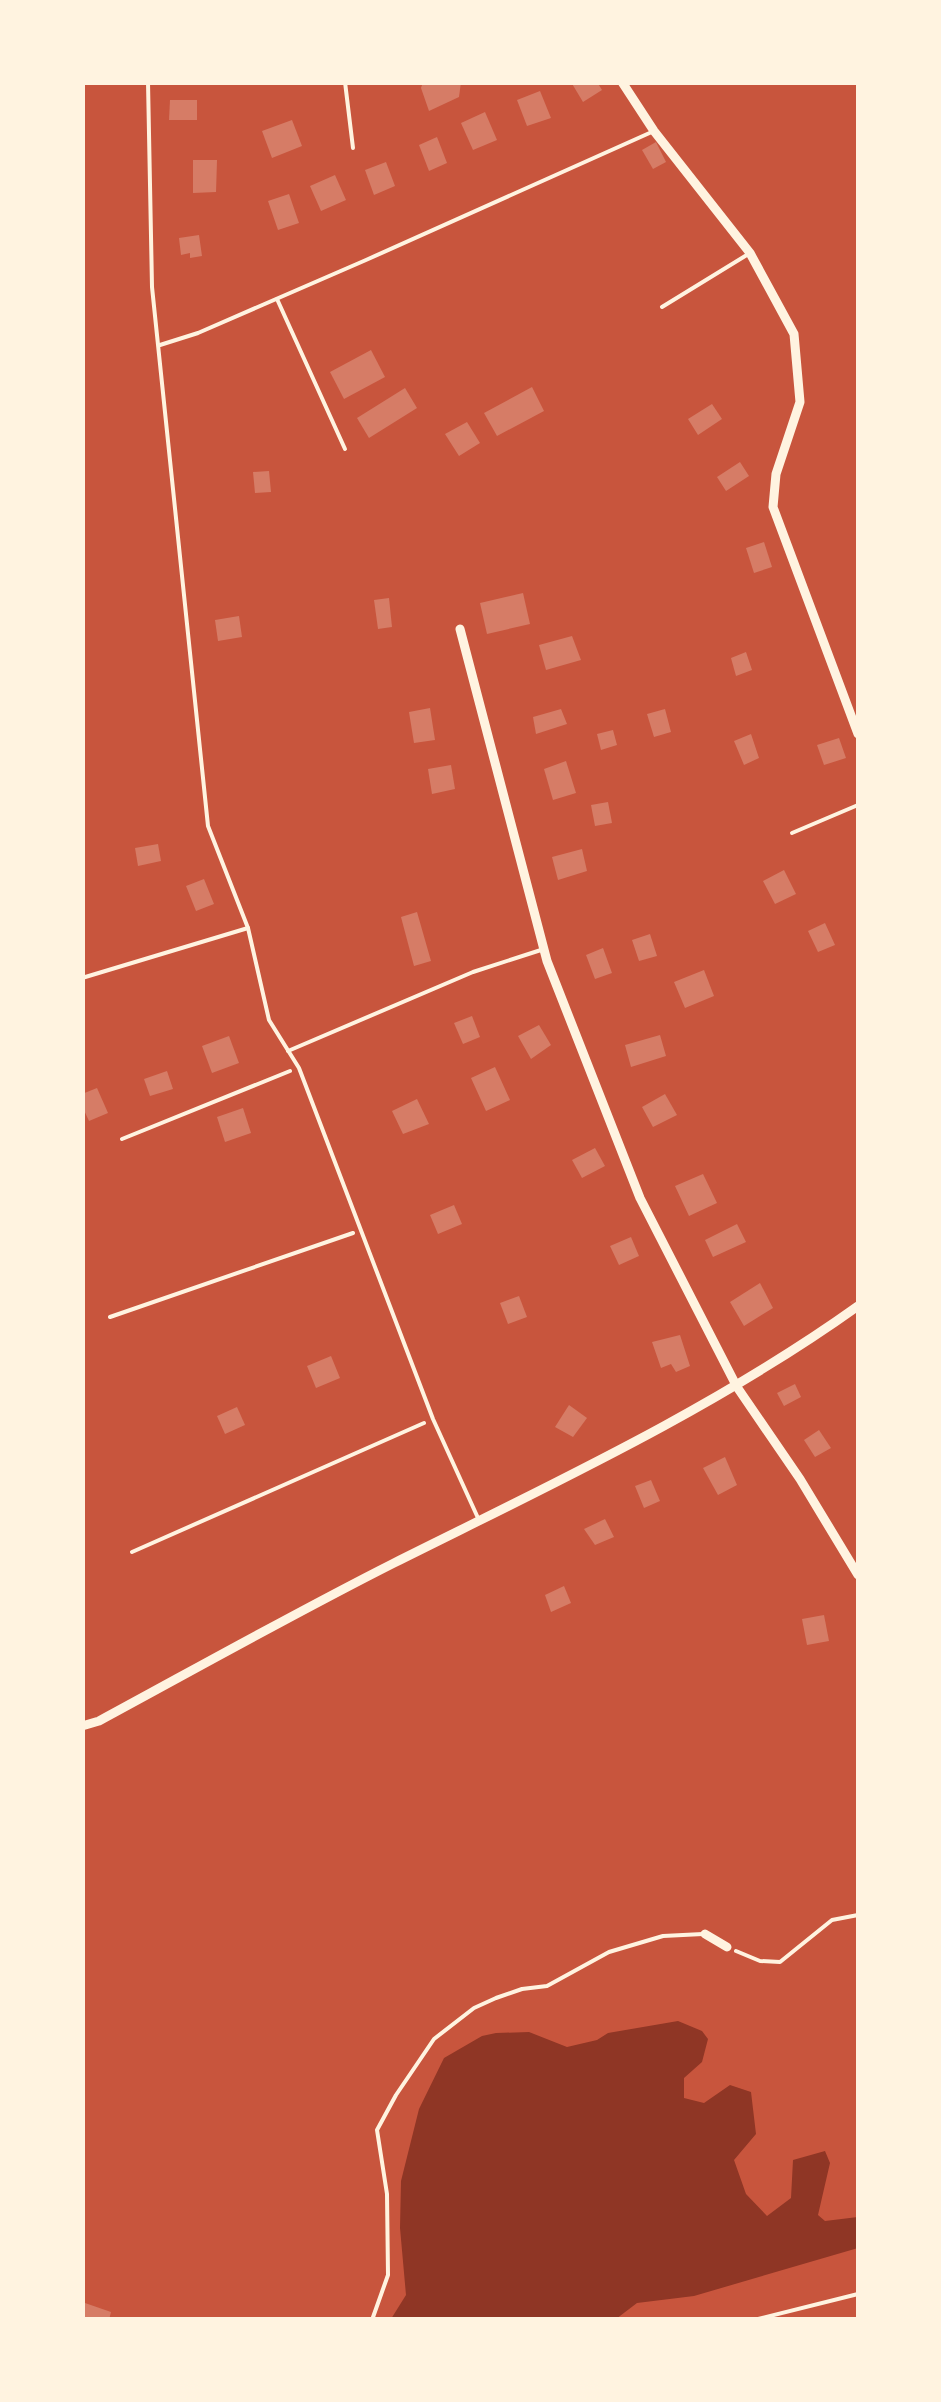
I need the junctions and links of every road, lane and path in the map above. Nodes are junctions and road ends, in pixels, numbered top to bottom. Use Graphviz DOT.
graph roads {
  1 [pos="148,82"];
  2 [pos="345,82"];
  3 [pos="622,82"];
  4 [pos="654,131"];
  5 [pos="353,148"];
  6 [pos="750,253"];
  7 [pos="277,299"];
  8 [pos="662,308"];
  9 [pos="160,344"];
  10 [pos="345,449"];
  11 [pos="460,629"];
  12 [pos="858,734"];
  13 [pos="858,805"];
  14 [pos="792,833"];
  15 [pos="248,928"];
  16 [pos="544,949"];
  17 [pos="82,978"];
  18 [pos="288,1052"];
  19 [pos="298,1068"];
  20 [pos="122,1139"];
  21 [pos="363,1230"];
  22 [pos="858,1306"];
  23 [pos="110,1317"];
  24 [pos="737,1387"];
  25 [pos="433,1418"];
  26 [pos="480,1522"];
  27 [pos="132,1552"];
  28 [pos="858,1576"];
  29 [pos="82,1726"];
  30 [pos="858,1915"];
  31 [pos="705,1934"];
  32 [pos="727,1947"];
  33 [pos="858,2294"];
  34 [pos="372,2320"];
  35 [pos="754,2320"];
  1 -- 9 [label="lane"];
  2 -- 5 [label="lane"];
  3 -- 4 [label="street"];
  4 -- 6 [label="street"];
  4 -- 7 [label="lane"];
  6 -- 8 [label="lane"];
  6 -- 12 [label="street"];
  7 -- 9 [label="lane"];
  7 -- 10 [label="lane"];
  9 -- 15 [label="lane"];
  11 -- 16 [label="street"];
  13 -- 14 [label="lane"];
  15 -- 17 [label="lane"];
  15 -- 18 [label="lane"];
  16 -- 18 [label="lane"];
  16 -- 24 [label="street"];
  18 -- 19 [label="lane"];
  19 -- 20 [label="path"];
  19 -- 21 [label="lane"];
  21 -- 23 [label="path"];
  21 -- 25 [label="lane"];
  22 -- 24 [label="street"];
  24 -- 26 [label="street"];
  24 -- 28 [label="street"];
  25 -- 26 [label="lane"];
  25 -- 27 [label="path"];
  26 -- 29 [label="street"];
  30 -- 32 [label="path"];
  31 -- 32 [label="street"];
  31 -- 34 [label="lane"];
  33 -- 35 [label="lane"];
}
